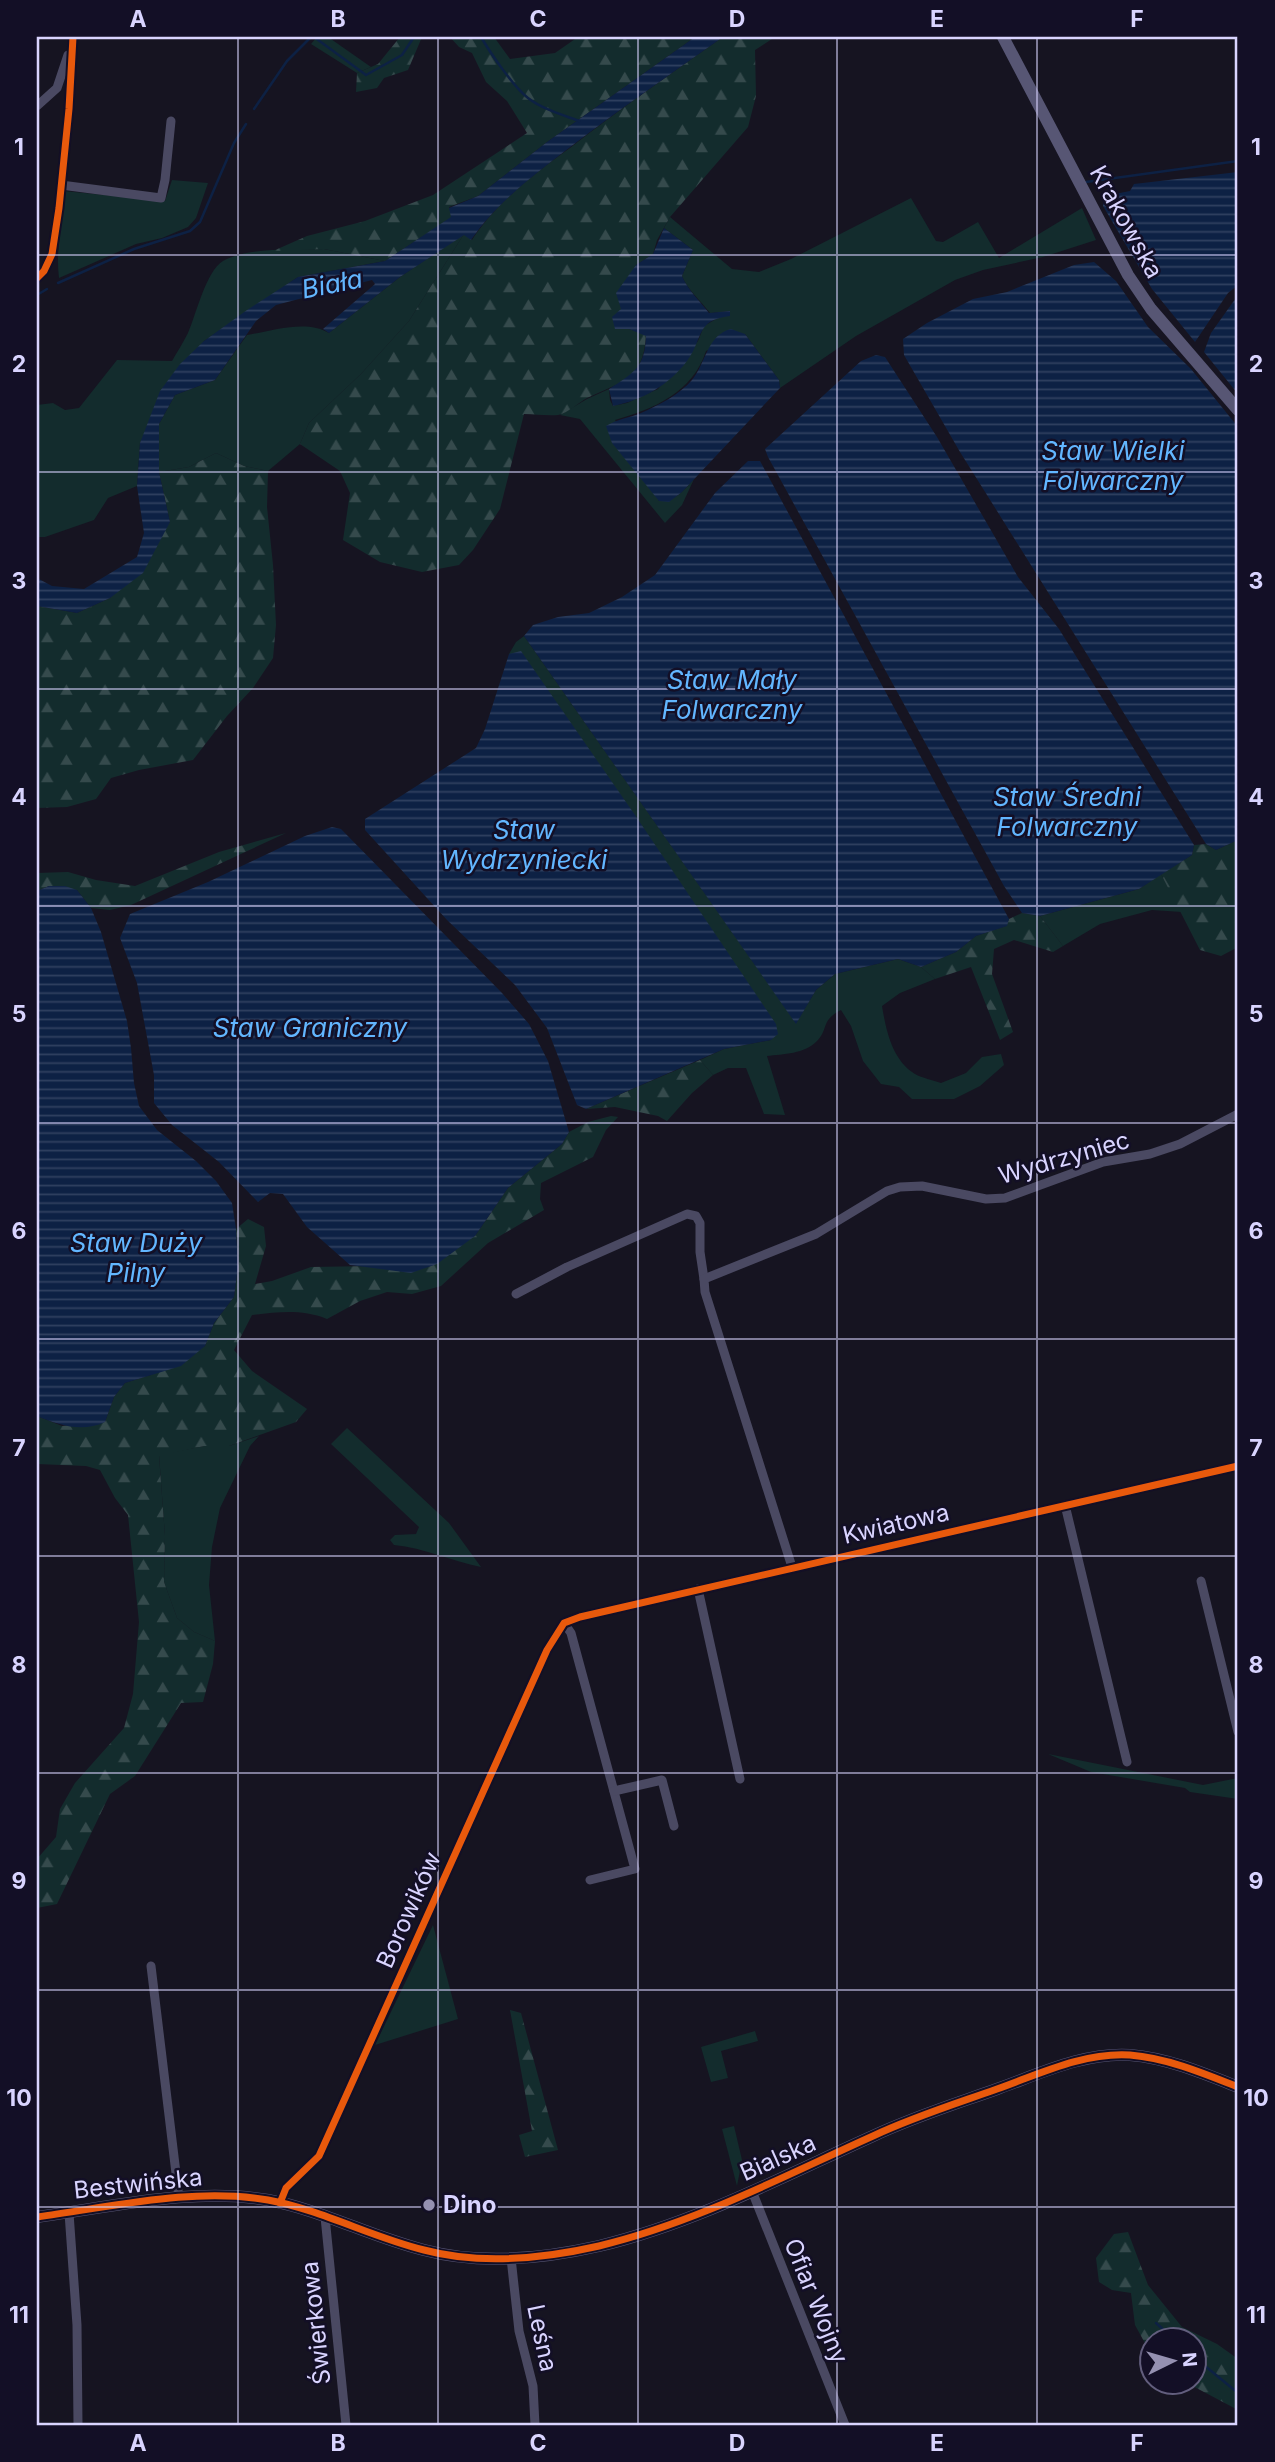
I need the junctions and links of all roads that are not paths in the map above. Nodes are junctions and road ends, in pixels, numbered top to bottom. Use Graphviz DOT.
graph roads {
  1 [pos="1003,37"];
  2 [pos="72,40"];
  3 [pos="37,106"];
  4 [pos="171,121"];
  5 [pos="61,185"];
  6 [pos="37,278"];
  7 [pos="1238,410"];
  8 [pos="1238,1114"];
  9 [pos="704,1279"];
  10 [pos="516,1294"];
  11 [pos="1238,1466"];
  12 [pos="1065,1505"];
  13 [pos="792,1567"];
  14 [pos="1200,1581"];
  15 [pos="698,1589"];
  16 [pos="564,1623"];
  17 [pos="1238,1732"];
  18 [pos="1127,1762"];
  19 [pos="740,1779"];
  20 [pos="614,1791"];
  21 [pos="674,1826"];
  22 [pos="590,1880"];
  23 [pos="151,1966"];
  24 [pos="1238,2087"];
  25 [pos="752,2191"];
  26 [pos="179,2198"];
  27 [pos="280,2203"];
  28 [pos="69,2213"];
  29 [pos="37,2217"];
  30 [pos="325,2217"];
  31 [pos="511,2258"];
  32 [pos="78,2425"];
  33 [pos="346,2425"];
  34 [pos="535,2425"];
  35 [pos="845,2425"];
  1 -- 7 [label="street, Krakowska"];
  2 -- 3 [label="street"];
  2 -- 5 [label="street"];
  4 -- 5 [label="street"];
  5 -- 6 [label="street"];
  8 -- 9 [label="street, Wydrzyniec"];
  9 -- 10 [label="street"];
  9 -- 13 [label="street"];
  11 -- 12 [label="street, Kwiatowa"];
  12 -- 13 [label="street, Kwiatowa"];
  12 -- 18 [label="street"];
  13 -- 15 [label="street, Kwiatowa"];
  14 -- 17 [label="street"];
  15 -- 16 [label="street, Kwiatowa"];
  15 -- 19 [label="street"];
  16 -- 20 [label="street"];
  16 -- 27 [label="street, Borowików"];
  20 -- 21 [label="street"];
  20 -- 22 [label="street"];
  23 -- 26 [label="street"];
  24 -- 25 [label="street, Bialska"];
  25 -- 31 [label="street, Bialska"];
  25 -- 35 [label="street, Ofiar Wojny"];
  26 -- 27 [label="street, Bestwińska"];
  26 -- 28 [label="street, Bestwińska"];
  27 -- 30 [label="street, Bestwińska"];
  28 -- 29 [label="street, Bestwińska"];
  28 -- 32 [label="street"];
  30 -- 31 [label="street, Bialska"];
  30 -- 33 [label="street, Świerkowa"];
  31 -- 34 [label="street, Leśna"];
}
